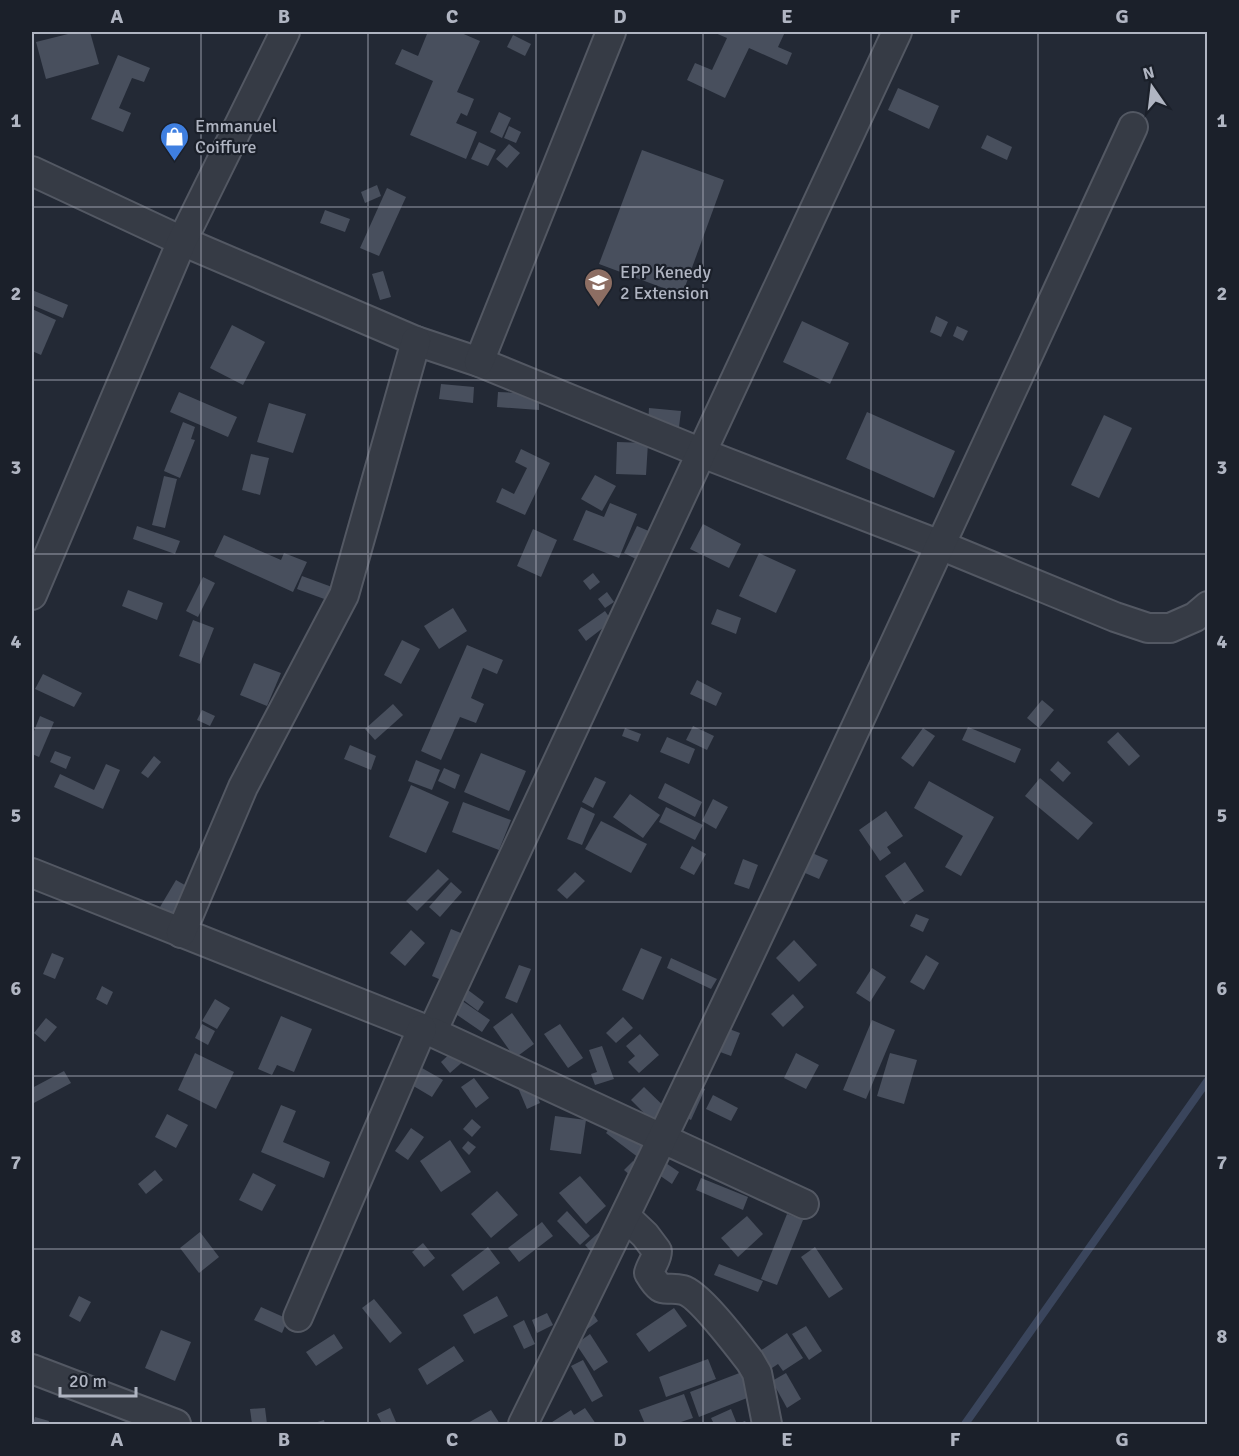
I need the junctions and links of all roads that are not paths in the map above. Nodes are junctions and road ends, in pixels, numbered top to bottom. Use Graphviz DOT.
graph roads {
  1 [pos="285,32"];
  2 [pos="611,32"];
  3 [pos="897,32"];
  4 [pos="1133,127"];
  5 [pos="32,171"];
  6 [pos="182,241"];
  7 [pos="416,341"];
  8 [pos="479,362"];
  9 [pos="702,453"];
  10 [pos="940,545"];
  11 [pos="32,595"];
  12 [pos="1208,606"];
  13 [pos="32,873"];
  14 [pos="181,933"];
  15 [pos="427,1030"];
  16 [pos="662,1138"];
  17 [pos="804,1204"];
  18 [pos="626,1217"];
  19 [pos="298,1317"];
  20 [pos="32,1369"];
  21 [pos="176,1425"];
  22 [pos="523,1425"];
  23 [pos="767,1425"];
  1 -- 6 [label="street"];
  2 -- 8 [label="street"];
  3 -- 9 [label="street"];
  4 -- 10 [label="street"];
  5 -- 6 [label="street"];
  6 -- 7 [label="street"];
  6 -- 11 [label="street"];
  7 -- 8 [label="street"];
  7 -- 14 [label="street"];
  8 -- 9 [label="street"];
  9 -- 10 [label="street"];
  9 -- 15 [label="street"];
  10 -- 12 [label="street"];
  10 -- 16 [label="street"];
  13 -- 14 [label="street"];
  14 -- 15 [label="street"];
  15 -- 16 [label="street"];
  15 -- 19 [label="street"];
  16 -- 17 [label="street"];
  16 -- 18 [label="street"];
  18 -- 22 [label="street"];
  18 -- 23 [label="street"];
  20 -- 21 [label="street"];
}
